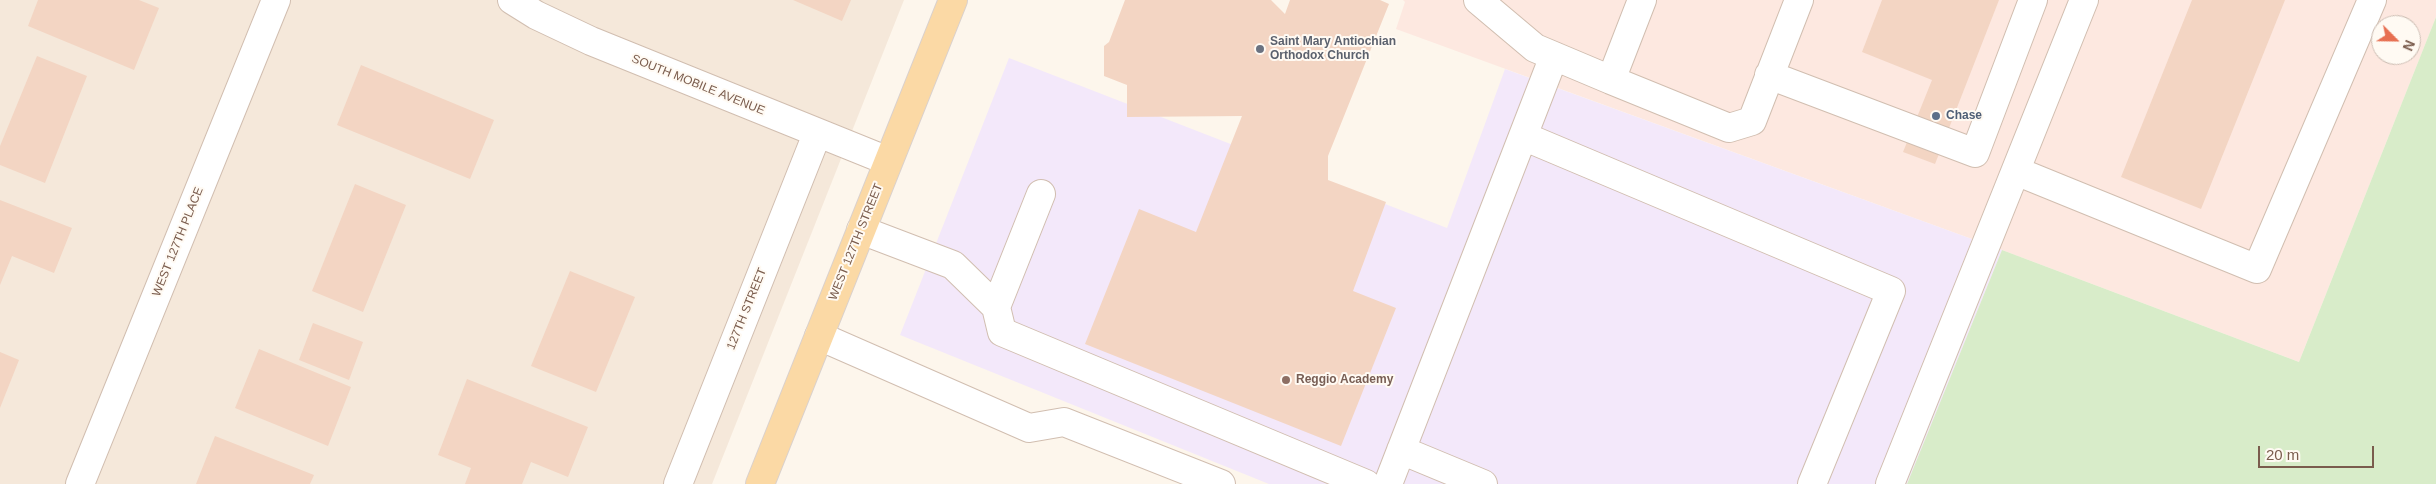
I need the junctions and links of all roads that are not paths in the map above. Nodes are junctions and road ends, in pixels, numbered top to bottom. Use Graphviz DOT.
graph roads {
  1 [pos="276,0"];
  2 [pos="512,0"];
  3 [pos="953,0"];
  4 [pos="1478,0"];
  5 [pos="1642,0"];
  6 [pos="1799,0"];
  7 [pos="2033,0"];
  8 [pos="2084,0"];
  9 [pos="2372,0"];
  10 [pos="1554,56"];
  11 [pos="1769,75"];
  12 [pos="1611,80"];
  13 [pos="817,134"];
  14 [pos="1523,136"];
  15 [pos="888,161"];
  16 [pos="2016,171"];
  17 [pos="1041,194"];
  18 [pos="861,230"];
  19 [pos="996,307"];
  20 [pos="819,336"];
  21 [pos="1401,450"];
  22 [pos="80,484"];
  23 [pos="678,484"];
  24 [pos="760,484"];
  25 [pos="1221,484"];
  26 [pos="1366,484"];
  27 [pos="1388,484"];
  28 [pos="1483,484"];
  29 [pos="1812,484"];
  30 [pos="1890,484"];
  1 -- 22 [label="street, WEST 127TH PLACE"];
  2 -- 13 [label="street, SOUTH MOBILE AVENUE"];
  3 -- 15 [label="main road, WEST 127TH STREET"];
  4 -- 10 [label="street"];
  5 -- 12 [label="street"];
  6 -- 11 [label="street"];
  7 -- 11 [label="street"];
  8 -- 16 [label="street"];
  9 -- 16 [label="street"];
  10 -- 12 [label="street"];
  10 -- 14 [label="street"];
  11 -- 12 [label="street"];
  13 -- 15 [label="street, SOUTH MOBILE AVENUE"];
  13 -- 23 [label="street, 127TH STREET"];
  14 -- 21 [label="street"];
  14 -- 29 [label="street"];
  15 -- 18 [label="main road, WEST 127TH STREET"];
  16 -- 30 [label="street"];
  17 -- 19 [label="street"];
  18 -- 19 [label="street"];
  18 -- 20 [label="main road, WEST 127TH STREET"];
  19 -- 26 [label="street"];
  20 -- 24 [label="main road, WEST 127TH STREET"];
  20 -- 25 [label="street"];
  21 -- 27 [label="street"];
  21 -- 28 [label="street"];
}
